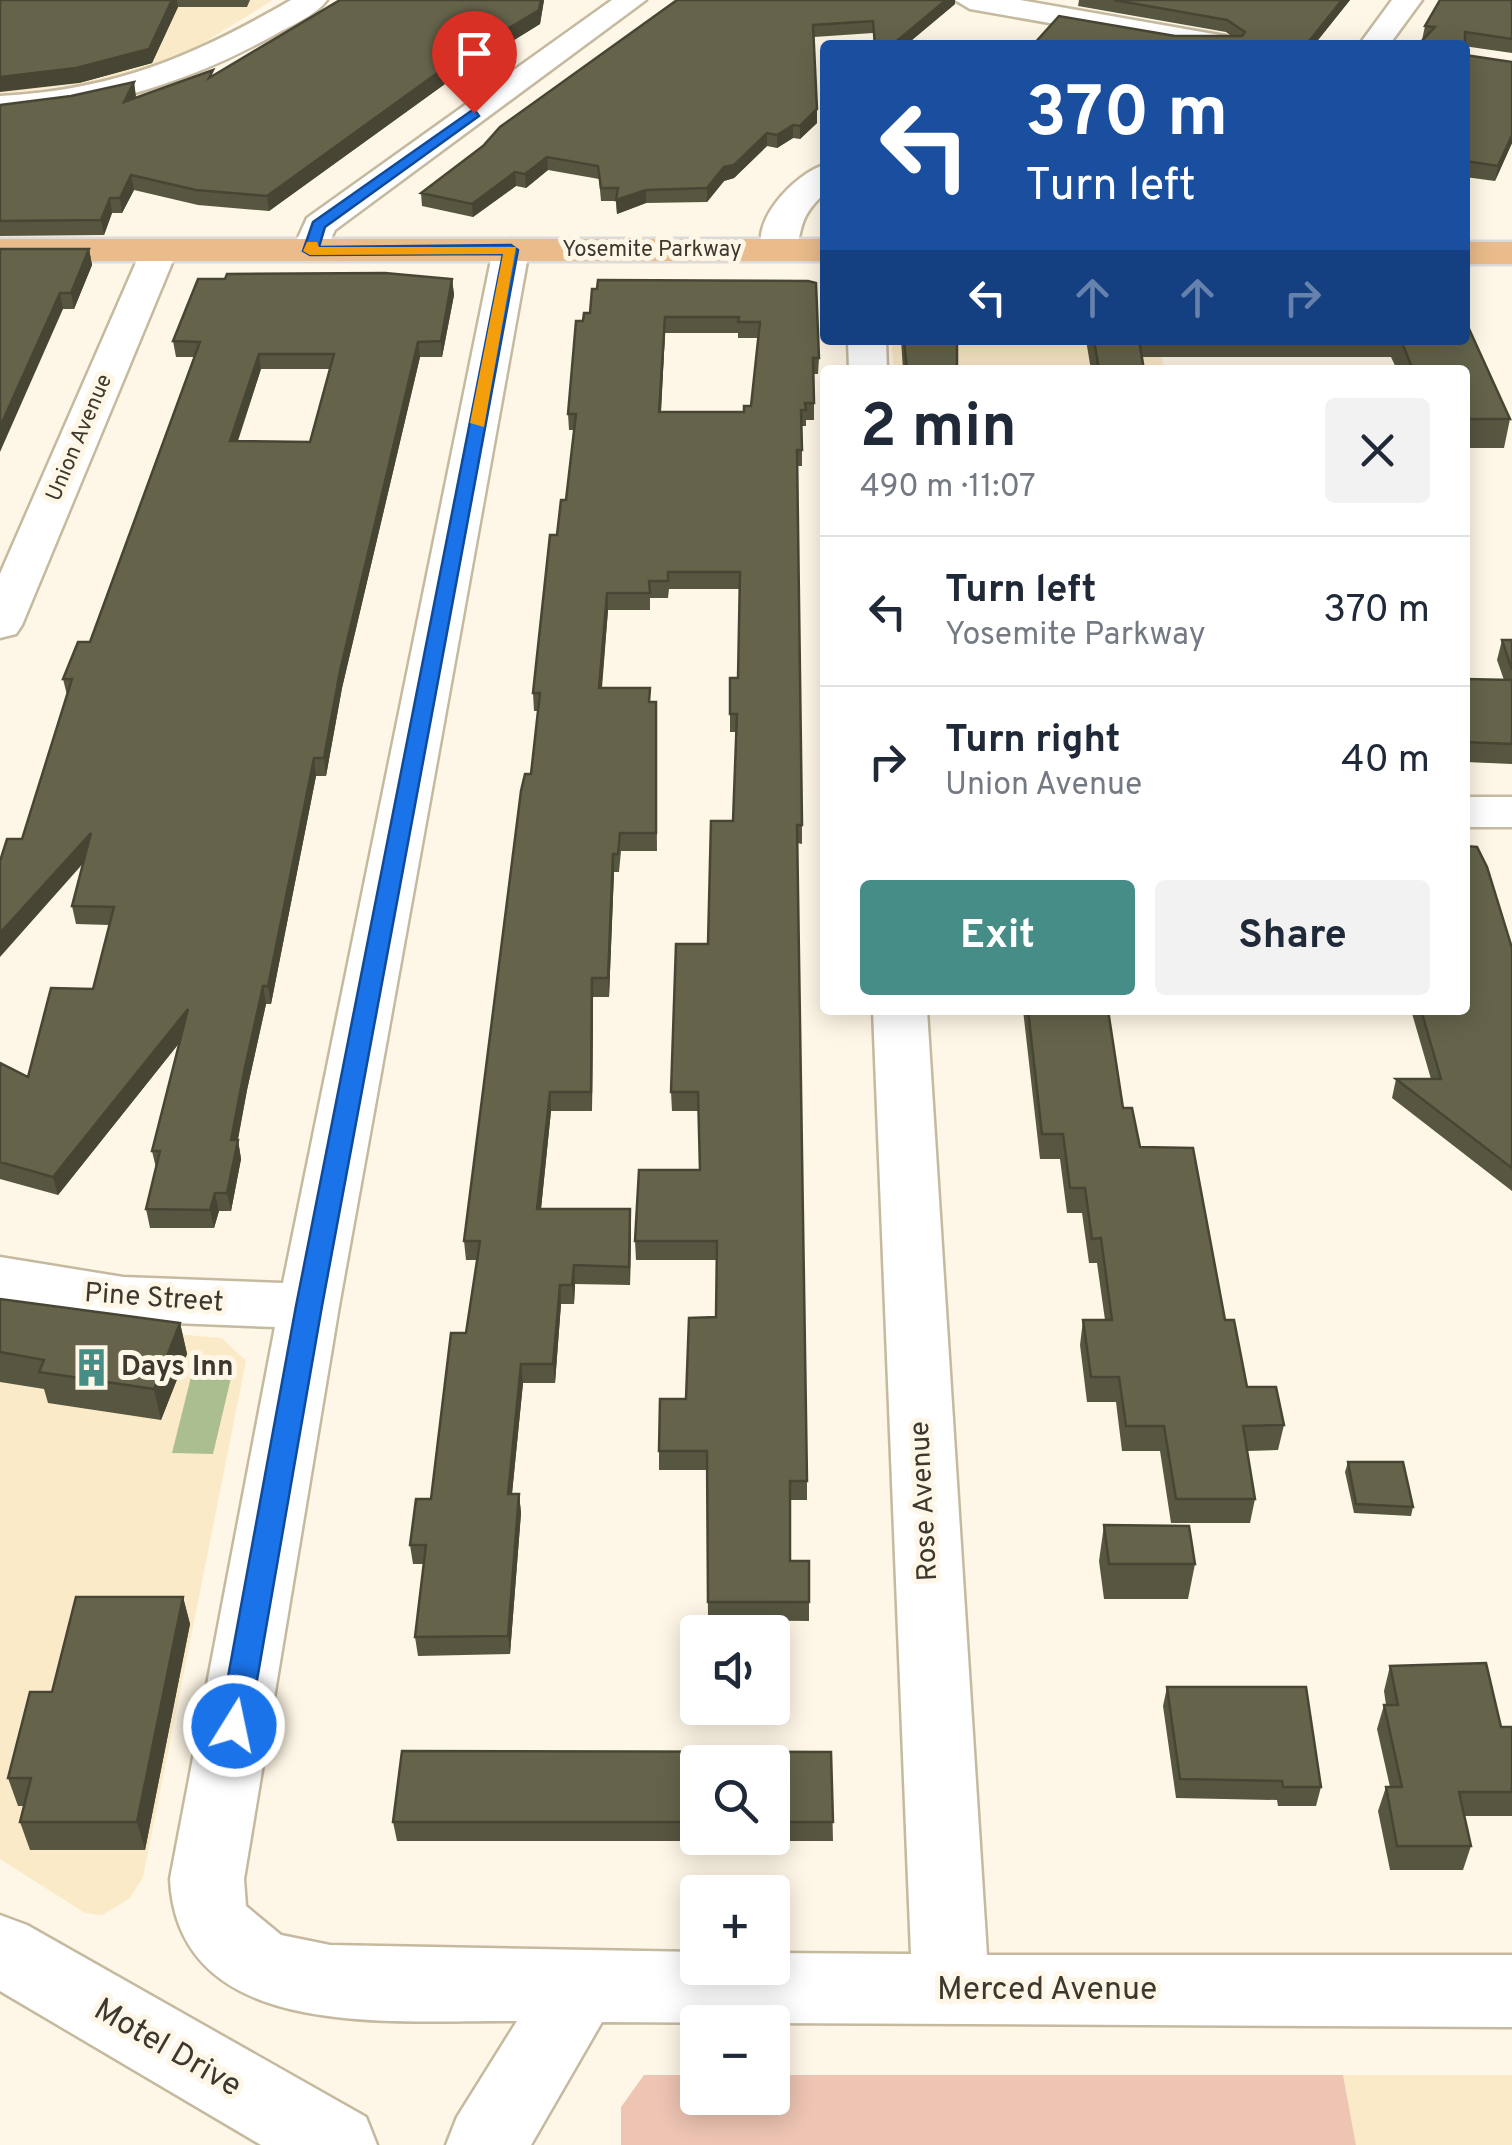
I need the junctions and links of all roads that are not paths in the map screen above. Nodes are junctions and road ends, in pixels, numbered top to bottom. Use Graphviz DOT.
graph roads {
  1 [pos="312,0"];
  2 [pos="630,0"];
  3 [pos="970,0"];
  4 [pos="1407,0"];
  5 [pos="1012,7"];
  6 [pos="984,32"];
  7 [pos="1197,40"];
  8 [pos="1377,40"];
  9 [pos="0,106"];
  10 [pos="820,180"];
  11 [pos="0,250"];
  12 [pos="159,250"];
  13 [pos="511,250"];
  14 [pos="778,250"];
  15 [pos="820,250"];
  16 [pos="310,251"];
  17 [pos="1470,253"];
  18 [pos="1512,253"];
  19 [pos="0,626"];
  20 [pos="1470,812"];
  21 [pos="1512,812"];
  22 [pos="900,1015"];
  23 [pos="0,1278"];
  24 [pos="309,1306"];
  25 [pos="0,1950"];
  26 [pos="581,1986"];
  27 [pos="951,1991"];
  28 [pos="1512,1991"];
  29 [pos="337,2145"];
  30 [pos="486,2145"];
  1 -- 9 [label="street"];
  2 -- 16 [label="street"];
  3 -- 5 [label="street"];
  4 -- 8 [label="street"];
  5 -- 6 [label="street"];
  5 -- 7 [label="street"];
  10 -- 14 [label="street"];
  11 -- 12 [label="main road, Yosemite Parkway"];
  12 -- 16 [label="main road, Yosemite Parkway"];
  12 -- 19 [label="street, Union Avenue"];
  13 -- 14 [label="main road, Yosemite Parkway"];
  13 -- 16 [label="main road, Yosemite Parkway"];
  13 -- 24 [label="street"];
  14 -- 15 [label="main road, Yosemite Parkway"];
  17 -- 18 [label="main road"];
  20 -- 21 [label="street"];
  22 -- 27 [label="street, Rose Avenue"];
  23 -- 24 [label="street, Pine Street"];
  24 -- 26 [label="street, Merced Avenue"];
  25 -- 29 [label="street, Motel Drive"];
  26 -- 27 [label="street, Merced Avenue"];
  26 -- 30 [label="street"];
  27 -- 28 [label="street, Merced Avenue"];
}
